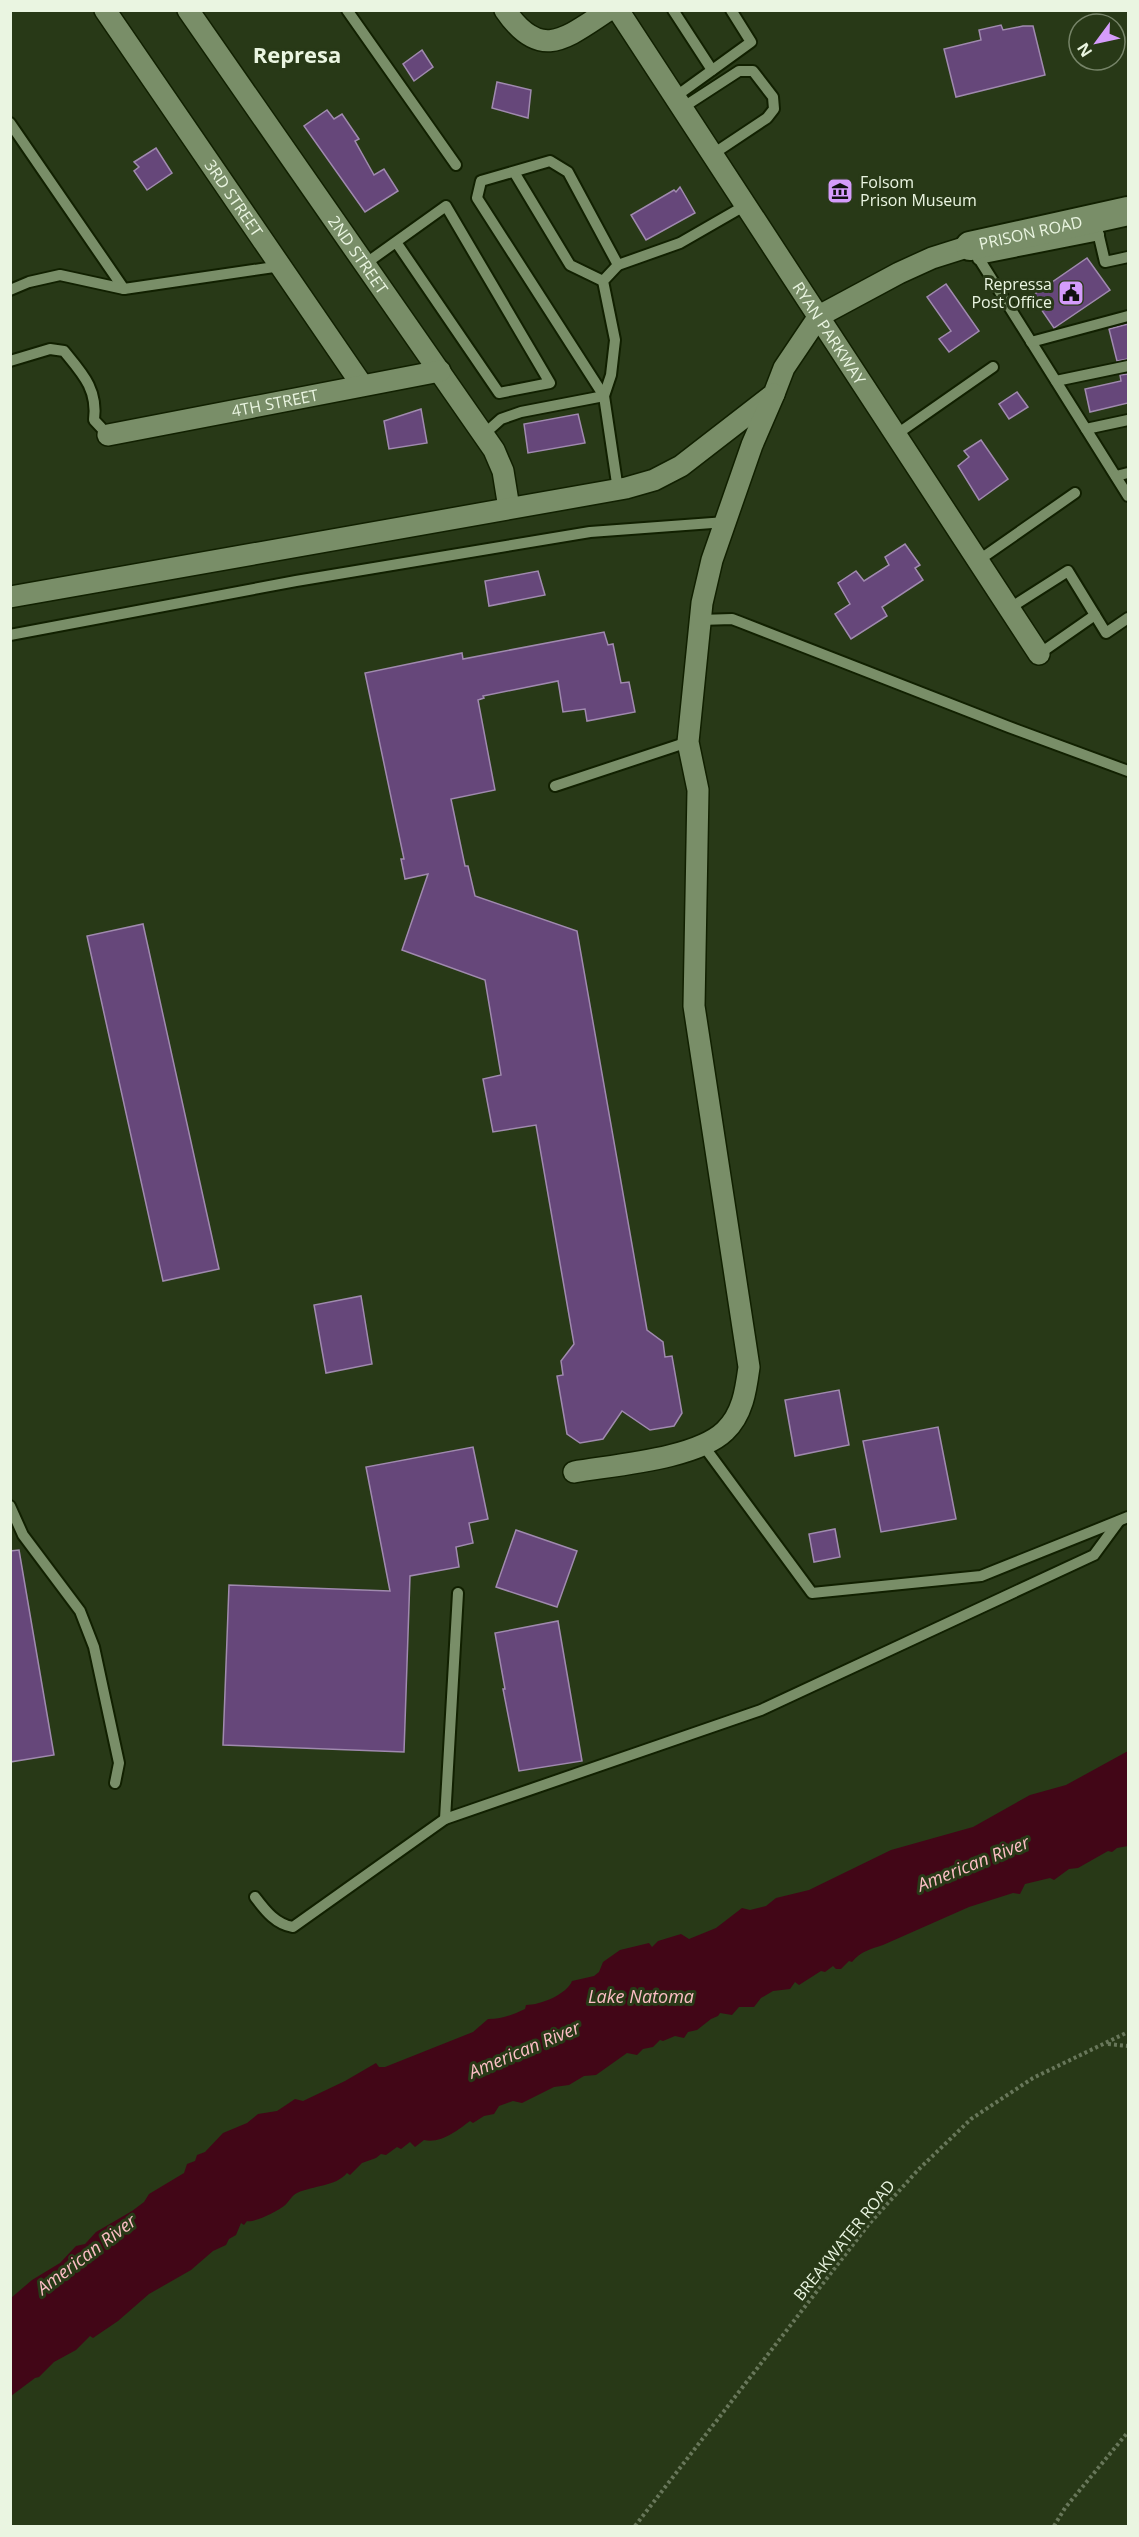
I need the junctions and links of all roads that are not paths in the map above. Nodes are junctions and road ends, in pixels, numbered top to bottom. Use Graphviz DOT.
graph roads {
  1 [pos="105,10"];
  2 [pos="188,10"];
  3 [pos="348,10"];
  4 [pos="505,10"];
  5 [pos="609,10"];
  6 [pos="618,10"];
  7 [pos="673,10"];
  8 [pos="731,10"];
  9 [pos="712,70"];
  10 [pos="678,102"];
  11 [pos="10,123"];
  12 [pos="712,154"];
  13 [pos="456,165"];
  14 [pos="514,171"];
  15 [pos="746,205"];
  16 [pos="1128,211"];
  17 [pos="1097,227"];
  18 [pos="396,242"];
  19 [pos="974,252"];
  20 [pos="1128,257"];
  21 [pos="365,264"];
  22 [pos="618,265"];
  23 [pos="281,266"];
  24 [pos="603,281"];
  25 [pos="124,289"];
  26 [pos="10,290"];
  27 [pos="819,316"];
  28 [pos="1128,316"];
  29 [pos="1031,342"];
  30 [pos="10,361"];
  31 [pos="1128,366"];
  32 [pos="993,367"];
  33 [pos="440,371"];
  34 [pos="1056,381"];
  35 [pos="362,385"];
  36 [pos="774,394"];
  37 [pos="604,396"];
  38 [pos="1128,420"];
  39 [pos="1086,429"];
  40 [pos="108,435"];
  41 [pos="483,435"];
  42 [pos="897,435"];
  43 [pos="1128,473"];
  44 [pos="1116,476"];
  45 [pos="618,489"];
  46 [pos="1075,493"];
  47 [pos="1128,496"];
  48 [pos="509,508"];
  49 [pos="726,522"];
  50 [pos="979,560"];
  51 [pos="10,597"];
  52 [pos="1010,608"];
  53 [pos="1095,615"];
  54 [pos="1128,618"];
  55 [pos="700,620"];
  56 [pos="10,635"];
  57 [pos="1040,654"];
  58 [pos="688,742"];
  59 [pos="1128,771"];
  60 [pos="555,786"];
  61 [pos="703,1445"];
  62 [pos="574,1472"];
  63 [pos="10,1506"];
  64 [pos="1124,1519"];
  65 [pos="458,1593"];
  66 [pos="115,1783"];
  67 [pos="445,1819"];
  68 [pos="255,1897"];
  1 -- 23 [label="street, 3RD STREET"];
  2 -- 21 [label="street, 2ND STREET"];
  3 -- 13 [label="lane"];
  4 -- 5 [label="street"];
  6 -- 10 [label="street, RYAN PARKWAY"];
  7 -- 9 [label="lane"];
  8 -- 9 [label="lane"];
  9 -- 10 [label="lane"];
  10 -- 12 [label="street, RYAN PARKWAY"];
  10 -- 12 [label="lane"];
  11 -- 25 [label="lane"];
  12 -- 15 [label="street, RYAN PARKWAY"];
  14 -- 22 [label="lane"];
  14 -- 24 [label="lane"];
  14 -- 37 [label="lane"];
  15 -- 22 [label="lane"];
  15 -- 27 [label="street, RYAN PARKWAY"];
  16 -- 17 [label="street, PRISON ROAD"];
  17 -- 19 [label="street, PRISON ROAD"];
  17 -- 20 [label="lane"];
  18 -- 18 [label="lane"];
  18 -- 21 [label="lane"];
  19 -- 27 [label="street, PRISON ROAD"];
  19 -- 29 [label="lane"];
  21 -- 33 [label="street, 2ND STREET"];
  22 -- 24 [label="lane"];
  23 -- 25 [label="lane"];
  23 -- 35 [label="street, 3RD STREET"];
  24 -- 37 [label="lane"];
  25 -- 26 [label="lane"];
  27 -- 36 [label="street"];
  27 -- 42 [label="street, RYAN PARKWAY"];
  28 -- 29 [label="lane"];
  29 -- 34 [label="lane"];
  30 -- 40 [label="lane"];
  31 -- 34 [label="lane"];
  32 -- 42 [label="lane"];
  33 -- 35 [label="street, 4TH STREET"];
  33 -- 41 [label="street, 2ND STREET"];
  34 -- 39 [label="lane"];
  35 -- 40 [label="street, 4TH STREET"];
  36 -- 45 [label="street"];
  36 -- 49 [label="street"];
  37 -- 41 [label="lane"];
  37 -- 45 [label="lane"];
  38 -- 39 [label="lane"];
  39 -- 44 [label="lane"];
  41 -- 48 [label="street, 2ND STREET"];
  42 -- 50 [label="street, RYAN PARKWAY"];
  43 -- 44 [label="lane"];
  44 -- 47 [label="lane"];
  45 -- 48 [label="street"];
  46 -- 50 [label="lane"];
  48 -- 51 [label="street"];
  49 -- 55 [label="street"];
  49 -- 56 [label="lane"];
  50 -- 52 [label="street, RYAN PARKWAY"];
  52 -- 53 [label="lane"];
  52 -- 57 [label="street, RYAN PARKWAY"];
  53 -- 54 [label="lane"];
  53 -- 57 [label="lane"];
  55 -- 58 [label="street"];
  55 -- 59 [label="lane"];
  58 -- 60 [label="lane"];
  58 -- 61 [label="street"];
  61 -- 62 [label="street"];
  61 -- 64 [label="lane"];
  63 -- 66 [label="lane"];
  64 -- 67 [label="lane"];
  65 -- 67 [label="lane"];
  67 -- 68 [label="lane"];
}
